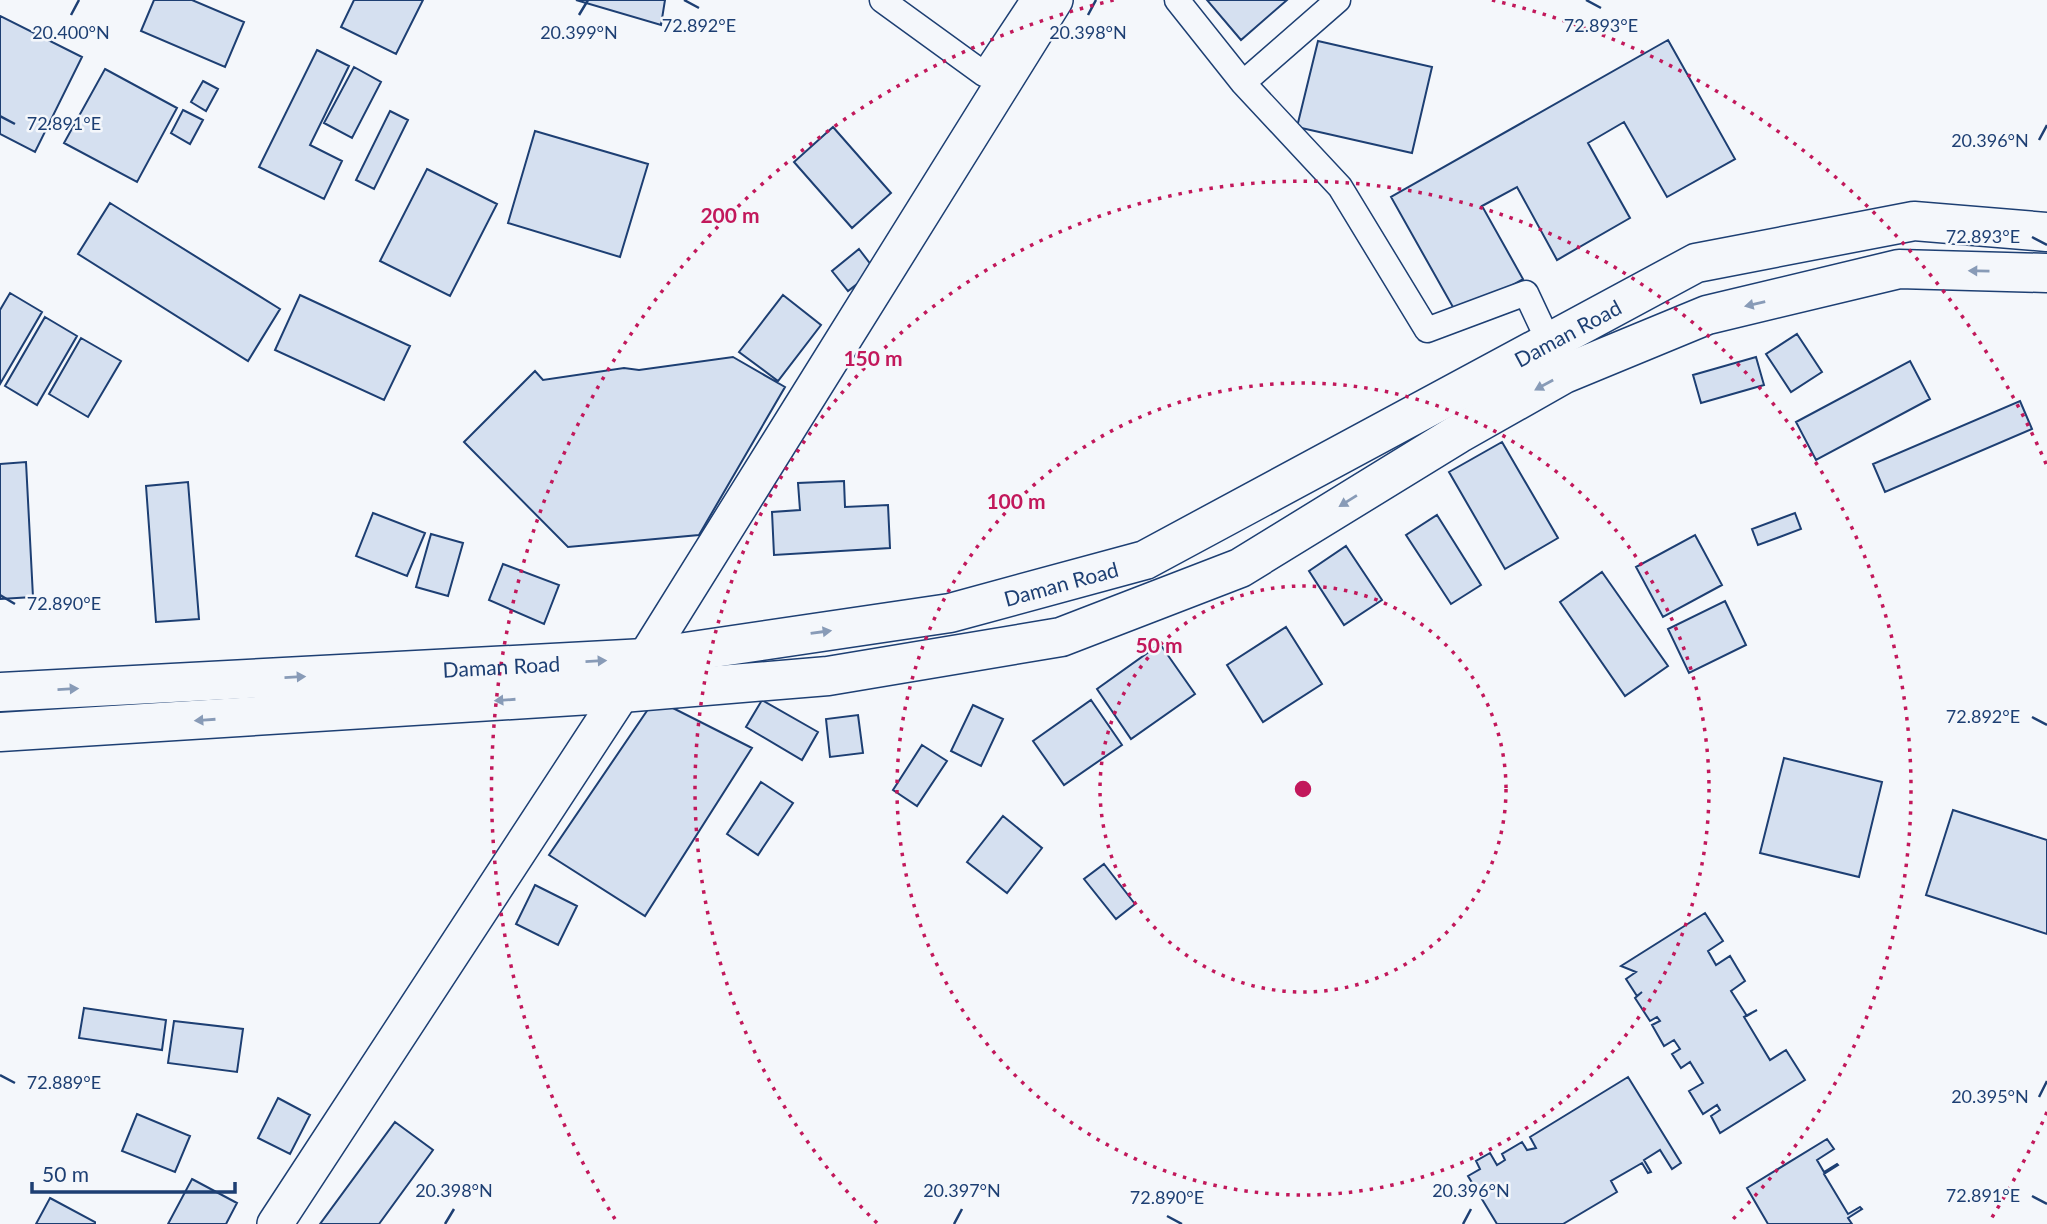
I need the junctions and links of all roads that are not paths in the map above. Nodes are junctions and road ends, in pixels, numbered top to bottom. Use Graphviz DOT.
graph roads {
  1 [pos="882,0"];
  2 [pos="1033,0"];
  3 [pos="1055,0"];
  4 [pos="1177,0"];
  5 [pos="1338,0"];
  6 [pos="1243,83"];
  7 [pos="2047,232"];
  8 [pos="2047,272"];
  9 [pos="1549,342"];
  10 [pos="645,658"];
  11 [pos="0,692"];
  12 [pos="622,693"];
  13 [pos="0,732"];
  14 [pos="275,1224"];
  1 -- 2 [label="street"];
  3 -- 10 [label="street"];
  4 -- 6 [label="street"];
  5 -- 6 [label="street"];
  6 -- 9 [label="street"];
  7 -- 9 [label="main road, Daman Road"];
  8 -- 12 [label="main road, one-way"];
  10 -- 9 [label="main road, Daman Road, one-way"];
  11 -- 10 [label="main road, Daman Road, one-way"];
  10 -- 12 [label="street"];
  12 -- 13 [label="main road, one-way"];
  12 -- 14 [label="street"];
}
